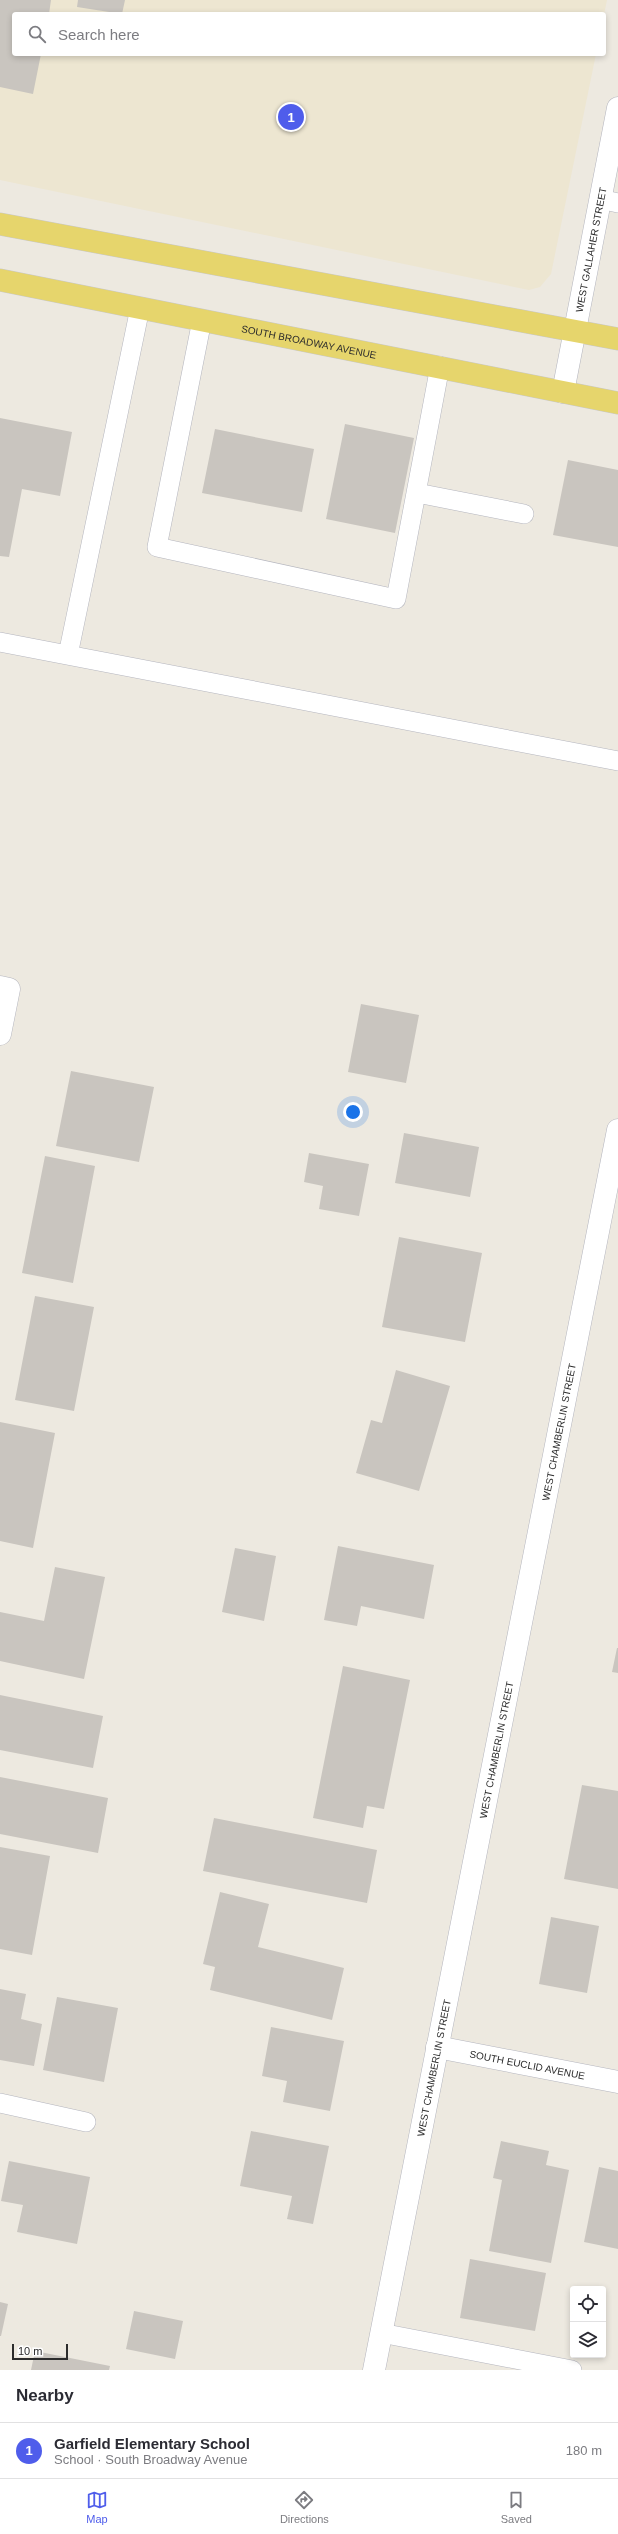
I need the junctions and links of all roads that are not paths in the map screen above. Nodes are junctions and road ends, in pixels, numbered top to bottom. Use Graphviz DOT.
graph roads {
  1 [pos="618,108"];
  2 [pos="616,132"];
  3 [pos="609,201"];
  4 [pos="0,224"];
  5 [pos="0,280"];
  6 [pos="140,308"];
  7 [pos="202,320"];
  8 [pos="574,331"];
  9 [pos="618,339"];
  10 [pos="440,366"];
  11 [pos="563,392"];
  12 [pos="618,403"];
  13 [pos="418,493"];
  14 [pos="524,514"];
  15 [pos="0,642"];
  16 [pos="68,655"];
  17 [pos="618,761"];
  18 [pos="4,988"];
  19 [pos="0,1034"];
  20 [pos="618,1130"];
  21 [pos="437,2047"];
  22 [pos="618,2082"];
  23 [pos="0,2103"];
  24 [pos="86,2122"];
  25 [pos="381,2333"];
  26 [pos="374,2370"];
  27 [pos="572,2370"];
  1 -- 2 [label="street, WEST GALLAHER STREET"];
  2 -- 3 [label="street, WEST GALLAHER STREET"];
  3 -- 8 [label="street, WEST GALLAHER STREET"];
  4 -- 8 [label="main road"];
  5 -- 6 [label="main road, SOUTH BROADWAY AVENUE"];
  6 -- 7 [label="main road, SOUTH BROADWAY AVENUE"];
  6 -- 16 [label="lane"];
  7 -- 10 [label="main road, SOUTH BROADWAY AVENUE"];
  7 -- 13 [label="lane"];
  8 -- 9 [label="main road"];
  8 -- 11 [label="street, WEST GALLAHER STREET"];
  10 -- 11 [label="main road, SOUTH BROADWAY AVENUE"];
  10 -- 13 [label="lane"];
  11 -- 12 [label="main road, SOUTH BROADWAY AVENUE"];
  13 -- 14 [label="lane"];
  15 -- 16 [label="lane"];
  16 -- 17 [label="lane"];
  18 -- 19 [label="street"];
  20 -- 21 [label="street, WEST CHAMBERLIN STREET"];
  21 -- 22 [label="street, SOUTH EUCLID AVENUE"];
  21 -- 25 [label="street, WEST CHAMBERLIN STREET"];
  23 -- 24 [label="lane"];
  25 -- 26 [label="street, WEST CHAMBERLIN STREET"];
  25 -- 27 [label="lane"];
}
